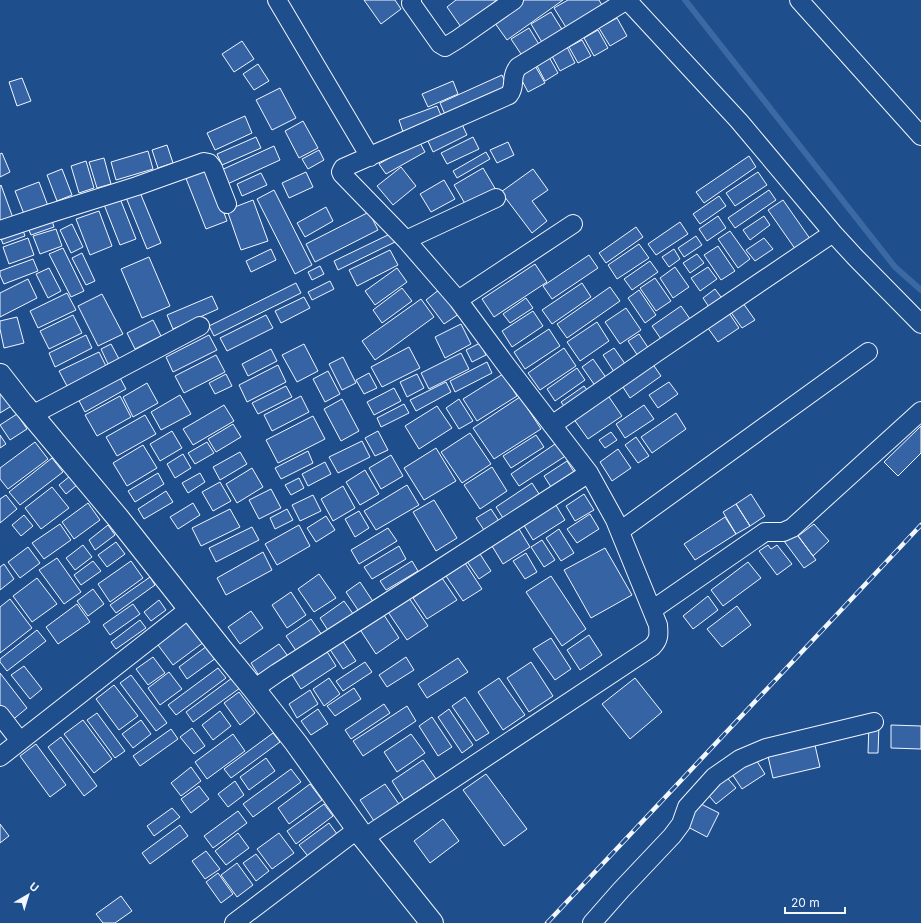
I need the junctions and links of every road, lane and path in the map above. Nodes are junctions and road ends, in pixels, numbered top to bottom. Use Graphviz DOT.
graph roads {
  1 [pos="277,0"];
  2 [pos="412,0"];
  3 [pos="514,0"];
  4 [pos="627,0"];
  5 [pos="799,0"];
  6 [pos="921,136"];
  7 [pos="370,157"];
  8 [pos="496,198"];
  9 [pos="228,204"];
  10 [pos="573,224"];
  11 [pos="0,230"];
  12 [pos="834,233"];
  13 [pos="406,240"];
  14 [pos="458,300"];
  15 [pos="921,324"];
  16 [pos="200,326"];
  17 [pos="868,352"];
  18 [pos="0,375"];
  19 [pos="921,411"];
  20 [pos="32,415"];
  21 [pos="552,425"];
  22 [pos="588,473"];
  23 [pos="620,531"];
  24 [pos="189,609"];
  25 [pos="652,610"];
  26 [pos="254,689"];
  27 [pos="0,715"];
  28 [pos="874,722"];
  29 [pos="20,741"];
  30 [pos="0,756"];
  31 [pos="361,834"];
  32 [pos="234,923"];
  33 [pos="432,923"];
  34 [pos="592,923"];
  1 -- 7 [label="street"];
  2 -- 3 [label="street"];
  4 -- 7 [label="street"];
  4 -- 12 [label="street"];
  5 -- 6 [label="street"];
  7 -- 13 [label="street"];
  8 -- 13 [label="street"];
  9 -- 11 [label="street"];
  10 -- 14 [label="street"];
  12 -- 15 [label="street"];
  12 -- 21 [label="street"];
  13 -- 14 [label="street"];
  14 -- 21 [label="street"];
  16 -- 20 [label="street"];
  17 -- 23 [label="street"];
  18 -- 20 [label="street"];
  19 -- 25 [label="street"];
  20 -- 24 [label="street"];
  21 -- 22 [label="street"];
  22 -- 23 [label="street"];
  22 -- 26 [label="street"];
  23 -- 25 [label="street"];
  24 -- 26 [label="street"];
  24 -- 29 [label="street"];
  25 -- 31 [label="street"];
  26 -- 31 [label="street"];
  27 -- 29 [label="street"];
  28 -- 34 [label="street"];
  29 -- 30 [label="street"];
  31 -- 32 [label="street"];
  31 -- 33 [label="street"];
}
